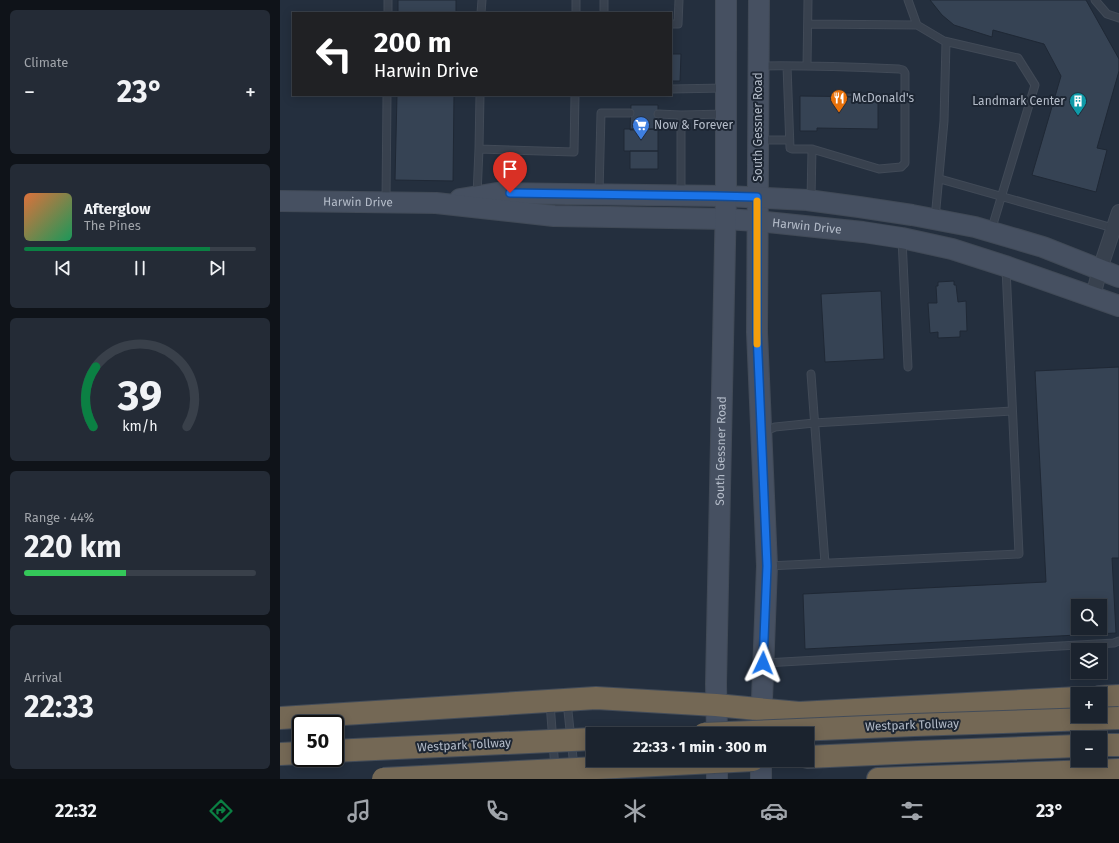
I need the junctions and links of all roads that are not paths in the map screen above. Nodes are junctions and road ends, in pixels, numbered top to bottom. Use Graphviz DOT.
graph roads {
  1 [pos="388,0"];
  2 [pos="482,0"];
  3 [pos="576,0"];
  4 [pos="604,0"];
  5 [pos="679,0"];
  6 [pos="726,0"];
  7 [pos="759,0"];
  8 [pos="808,0"];
  9 [pos="908,0"];
  10 [pos="1095,0"];
  11 [pos="388,12"];
  12 [pos="481,12"];
  13 [pos="576,12"];
  14 [pos="604,12"];
  15 [pos="1119,18"];
  16 [pos="672,24"];
  17 [pos="808,24"];
  18 [pos="917,25"];
  19 [pos="946,42"];
  20 [pos="758,66"];
  21 [pos="787,66"];
  22 [pos="807,66"];
  23 [pos="726,88"];
  24 [pos="672,89"];
  25 [pos="387,96"];
  26 [pos="480,96"];
  27 [pos="575,96"];
  28 [pos="630,113"];
  29 [pos="658,114"];
  30 [pos="726,114"];
  31 [pos="681,115"];
  32 [pos="758,140"];
  33 [pos="789,140"];
  34 [pos="479,149"];
  35 [pos="812,149"];
  36 [pos="940,179"];
  37 [pos="599,194"];
  38 [pos="681,195"];
  39 [pos="477,196"];
  40 [pos="726,196"];
  41 [pos="1001,196"];
  42 [pos="757,197"];
  43 [pos="280,201"];
  44 [pos="811,201"];
  45 [pos="386,202"];
  46 [pos="436,203"];
  47 [pos="523,203"];
  48 [pos="1119,212"];
  49 [pos="725,220"];
  50 [pos="935,220"];
  51 [pos="757,221"];
  52 [pos="1114,228"];
  53 [pos="990,232"];
  54 [pos="902,238"];
  55 [pos="1006,266"];
  56 [pos="1100,269"];
  57 [pos="1119,277"];
  58 [pos="1093,296"];
  59 [pos="1119,306"];
  60 [pos="908,367"];
  61 [pos="811,374"];
  62 [pos="1012,410"];
  63 [pos="814,423"];
  64 [pos="761,433"];
  65 [pos="825,563"];
  66 [pos="767,566"];
  67 [pos="1119,641"];
  68 [pos="763,663"];
  69 [pos="1119,696"];
  70 [pos="1107,697"];
  71 [pos="1071,698"];
  72 [pos="558,701"];
  73 [pos="716,705"];
  74 [pos="761,710"];
  75 [pos="280,718"];
  76 [pos="1119,718"];
  77 [pos="717,727"];
  78 [pos="761,727"];
  79 [pos="814,729"];
  80 [pos="586,739"];
  81 [pos="1071,746"];
  82 [pos="345,750"];
  83 [pos="292,753"];
  84 [pos="280,754"];
  85 [pos="814,757"];
  86 [pos="617,767"];
  87 [pos="717,767"];
  88 [pos="761,767"];
  89 [pos="555,768"];
  90 [pos="1119,770"];
  91 [pos="542,778"];
  92 [pos="383,779"];
  93 [pos="556,779"];
  94 [pos="576,779"];
  95 [pos="717,779"];
  96 [pos="761,779"];
  97 [pos="878,779"];
  1 -- 11 [label="lane"];
  2 -- 12 [label="lane"];
  3 -- 13 [label="lane"];
  4 -- 14 [label="lane"];
  5 -- 16 [label="lane"];
  6 -- 23 [label="main road, South Gessner Road"];
  7 -- 20 [label="main road, South Gessner Road"];
  8 -- 17 [label="lane"];
  9 -- 18 [label="lane"];
  10 -- 15 [label="lane"];
  17 -- 18 [label="lane"];
  17 -- 22 [label="lane"];
  18 -- 19 [label="lane"];
  19 -- 36 [label="lane"];
  19 -- 41 [label="lane"];
  20 -- 21 [label="lane"];
  20 -- 32 [label="main road, South Gessner Road"];
  21 -- 22 [label="lane"];
  21 -- 33 [label="lane"];
  22 -- 35 [label="lane"];
  23 -- 24 [label="lane"];
  23 -- 30 [label="main road, South Gessner Road"];
  25 -- 45 [label="lane"];
  26 -- 34 [label="lane"];
  27 -- 34 [label="lane"];
  28 -- 37 [label="lane"];
  29 -- 31 [label="lane"];
  30 -- 31 [label="lane"];
  30 -- 40 [label="main road, South Gessner Road"];
  31 -- 38 [label="lane"];
  32 -- 33 [label="lane"];
  32 -- 42 [label="main road, South Gessner Road"];
  33 -- 35 [label="lane"];
  34 -- 39 [label="lane"];
  35 -- 44 [label="lane"];
  36 -- 41 [label="lane"];
  36 -- 50 [label="lane"];
  37 -- 38 [label="main road, Harwin Drive"];
  37 -- 47 [label="main road, Harwin Drive"];
  38 -- 40 [label="main road, Harwin Drive"];
  39 -- 46 [label="main road, Harwin Drive"];
  39 -- 47 [label="main road, Harwin Drive"];
  40 -- 42 [label="main road, Harwin Drive"];
  40 -- 49 [label="main road, South Gessner Road"];
  41 -- 52 [label="lane"];
  41 -- 53 [label="lane"];
  42 -- 44 [label="main road, Harwin Drive"];
  42 -- 51 [label="main road, South Gessner Road"];
  43 -- 45 [label="main road, Harwin Drive"];
  44 -- 50 [label="main road, Harwin Drive"];
  45 -- 46 [label="main road, Harwin Drive"];
  46 -- 47 [label="main road, Harwin Drive"];
  47 -- 49 [label="main road, Harwin Drive"];
  48 -- 52 [label="street"];
  49 -- 51 [label="main road, Harwin Drive"];
  49 -- 73 [label="main road, South Gessner Road"];
  50 -- 53 [label="main road, Harwin Drive"];
  51 -- 54 [label="main road, Harwin Drive"];
  51 -- 64 [label="main road, South Gessner Road"];
  52 -- 56 [label="street"];
  53 -- 56 [label="main road, Harwin Drive"];
  54 -- 55 [label="main road, Harwin Drive"];
  54 -- 60 [label="lane"];
  55 -- 58 [label="main road, Harwin Drive"];
  55 -- 62 [label="lane"];
  56 -- 57 [label="main road, Harwin Drive"];
  56 -- 58 [label="street"];
  58 -- 59 [label="main road, Harwin Drive"];
  61 -- 63 [label="lane"];
  62 -- 63 [label="lane"];
  62 -- 65 [label="lane"];
  63 -- 64 [label="lane"];
  63 -- 65 [label="lane"];
  64 -- 66 [label="main road, South Gessner Road"];
  65 -- 66 [label="lane"];
  66 -- 68 [label="main road, South Gessner Road"];
  67 -- 68 [label="lane"];
  68 -- 74 [label="main road, South Gessner Road"];
  69 -- 70 [label="highway"];
  71 -- 74 [label="highway"];
  72 -- 73 [label="highway"];
  72 -- 75 [label="highway"];
  72 -- 89 [label="lane"];
  72 -- 94 [label="lane"];
  73 -- 74 [label="highway"];
  73 -- 77 [label="main road, South Gessner Road"];
  74 -- 78 [label="main road, South Gessner Road"];
  76 -- 79 [label="highway, Westpark Tollway, bridge"];
  80 -- 82 [label="highway, Westpark Tollway, bridge"];
  81 -- 85 [label="highway"];
  83 -- 84 [label="highway"];
  86 -- 92 [label="highway, bridge"];
  87 -- 95 [label="main road"];
  88 -- 96 [label="main road"];
  89 -- 91 [label="lane"];
  89 -- 93 [label="lane"];
  90 -- 97 [label="highway"];
}
